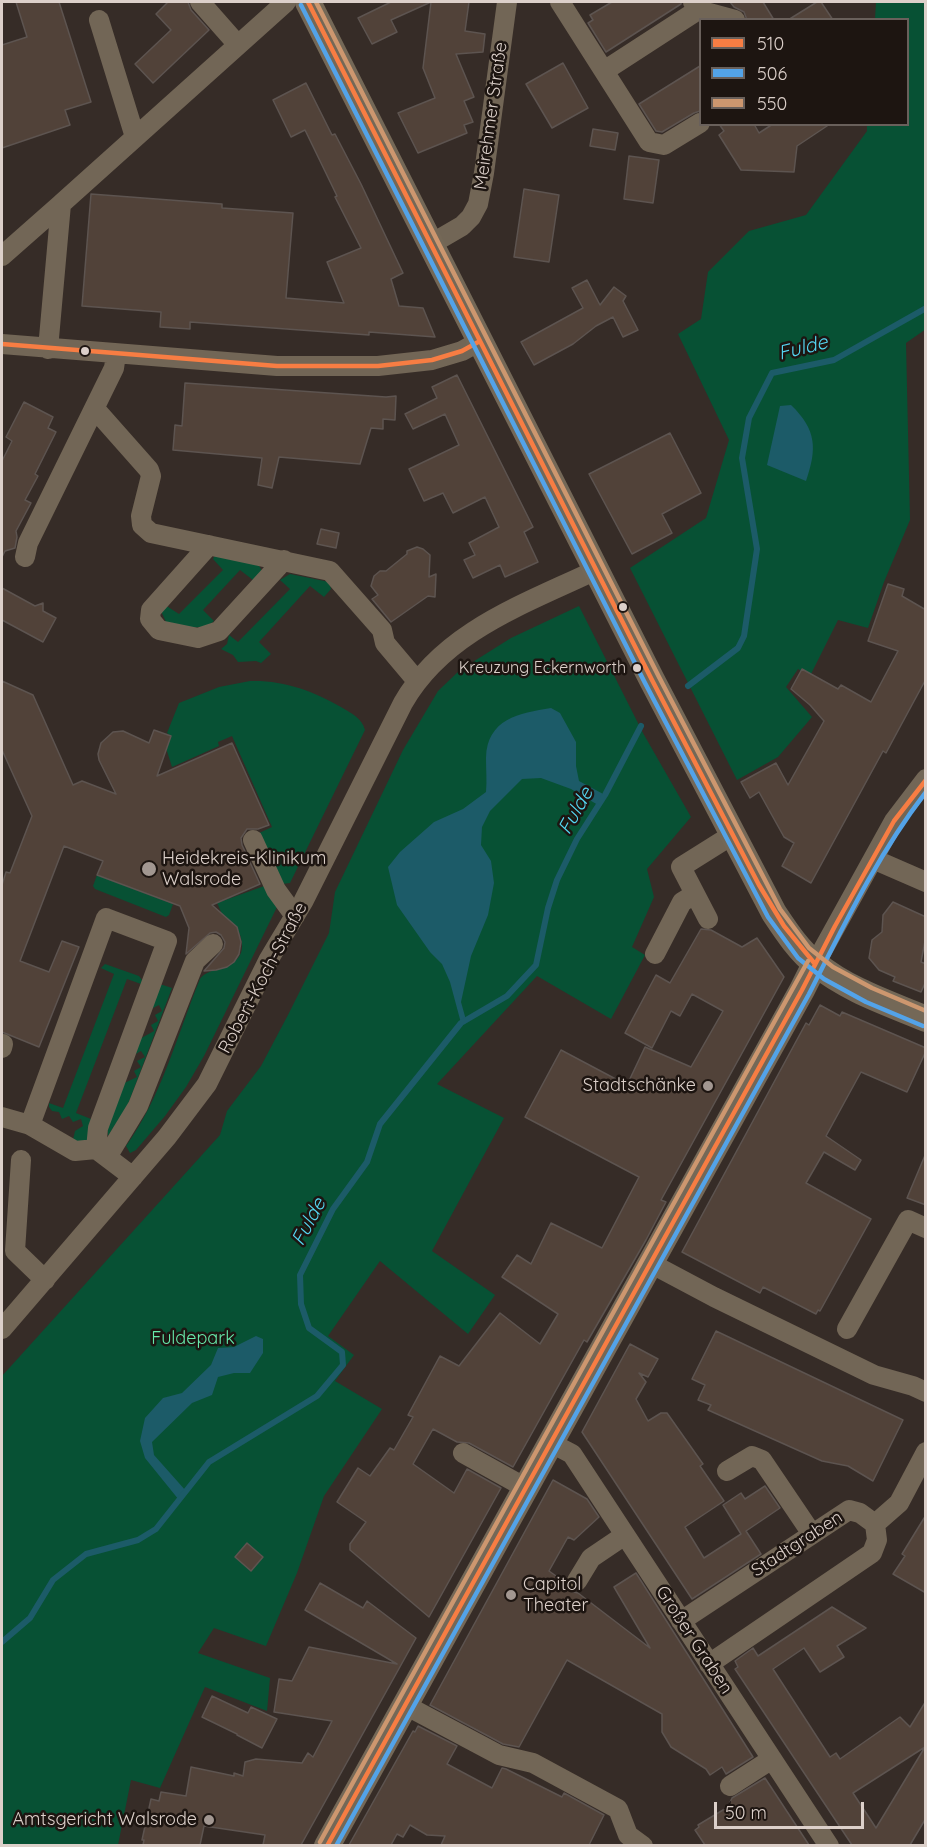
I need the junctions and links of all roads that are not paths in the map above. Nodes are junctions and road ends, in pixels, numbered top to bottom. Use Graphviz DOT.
graph roads {
  1 [pos="200,2"];
  2 [pos="286,2"];
  3 [pos="309,2"];
  4 [pos="507,2"];
  5 [pos="560,2"];
  6 [pos="695,6"];
  7 [pos="729,18"];
  8 [pos="99,20"];
  9 [pos="238,45"];
  10 [pos="604,71"];
  11 [pos="699,124"];
  12 [pos="135,137"];
  13 [pos="61,204"];
  14 [pos="431,244"];
  15 [pos="2,256"];
  16 [pos="480,341"];
  17 [pos="2,344"];
  18 [pos="48,349"];
  19 [pos="116,354"];
  20 [pos="95,410"];
  21 [pos="209,545"];
  22 [pos="25,557"];
  23 [pos="284,560"];
  24 [pos="596,570"];
  25 [pos="417,681"];
  26 [pos="926,779"];
  27 [pos="732,835"];
  28 [pos="253,840"];
  29 [pos="873,859"];
  30 [pos="926,882"];
  31 [pos="695,894"];
  32 [pos="295,915"];
  33 [pos="708,919"];
  34 [pos="213,944"];
  35 [pos="655,954"];
  36 [pos="815,964"];
  37 [pos="926,1019"];
  38 [pos="2,1117"];
  39 [pos="30,1125"];
  40 [pos="102,1153"];
  41 [pos="21,1160"];
  42 [pos="133,1177"];
  43 [pos="926,1228"];
  44 [pos="650,1263"];
  45 [pos="45,1280"];
  46 [pos="2,1329"];
  47 [pos="847,1329"];
  48 [pos="926,1392"];
  49 [pos="551,1443"];
  50 [pos="926,1452"];
  51 [pos="462,1453"];
  52 [pos="727,1471"];
  53 [pos="526,1488"];
  54 [pos="875,1524"];
  55 [pos="812,1534"];
  56 [pos="625,1535"];
  57 [pos="578,1581"];
  58 [pos="681,1621"];
  59 [pos="710,1664"];
  60 [pos="405,1705"];
  61 [pos="772,1759"];
  62 [pos="730,1786"];
  63 [pos="631,1842"];
  64 [pos="327,1845"];
  65 [pos="829,1845"];
  1 -- 9 [label="street"];
  2 -- 9 [label="street"];
  3 -- 14 [label="main road"];
  4 -- 14 [label="street, Meirehmer Straße"];
  5 -- 10 [label="street"];
  6 -- 7 [label="street"];
  6 -- 10 [label="street"];
  8 -- 12 [label="street"];
  9 -- 12 [label="street"];
  10 -- 11 [label="street"];
  12 -- 13 [label="street"];
  13 -- 15 [label="street"];
  13 -- 18 [label="street"];
  14 -- 16 [label="main road"];
  16 -- 19 [label="street"];
  16 -- 24 [label="main road"];
  17 -- 18 [label="street"];
  18 -- 19 [label="street"];
  19 -- 20 [label="street"];
  20 -- 21 [label="street"];
  20 -- 22 [label="street"];
  21 -- 23 [label="street"];
  21 -- 23 [label="street"];
  23 -- 25 [label="street"];
  24 -- 25 [label="street, Robert-Koch-Straße"];
  24 -- 27 [label="main road"];
  25 -- 32 [label="street, Robert-Koch-Straße"];
  26 -- 29 [label="street"];
  27 -- 31 [label="street"];
  27 -- 36 [label="main road"];
  28 -- 32 [label="street"];
  29 -- 30 [label="street"];
  29 -- 36 [label="street"];
  31 -- 33 [label="street"];
  31 -- 35 [label="street"];
  32 -- 42 [label="street, Robert-Koch-Straße"];
  34 -- 40 [label="street"];
  36 -- 37 [label="main road"];
  36 -- 44 [label="main road"];
  38 -- 39 [label="street"];
  39 -- 40 [label="street"];
  39 -- 40 [label="street"];
  40 -- 42 [label="street"];
  41 -- 45 [label="street"];
  42 -- 45 [label="street, Robert-Koch-Straße"];
  43 -- 47 [label="street"];
  44 -- 48 [label="street"];
  44 -- 49 [label="main road"];
  45 -- 46 [label="street, Robert-Koch-Straße"];
  49 -- 53 [label="main road"];
  49 -- 56 [label="street, Großer Graben"];
  50 -- 54 [label="street"];
  51 -- 53 [label="street"];
  52 -- 55 [label="street"];
  53 -- 60 [label="main road"];
  54 -- 55 [label="street, Stadtgraben"];
  54 -- 59 [label="street"];
  55 -- 58 [label="street, Stadtgraben"];
  56 -- 57 [label="street"];
  56 -- 58 [label="street, Großer Graben"];
  58 -- 59 [label="street, Großer Graben"];
  59 -- 61 [label="street, Großer Graben"];
  60 -- 63 [label="street"];
  60 -- 64 [label="main road"];
  61 -- 62 [label="street"];
  61 -- 65 [label="street, Großer Graben"];
}
